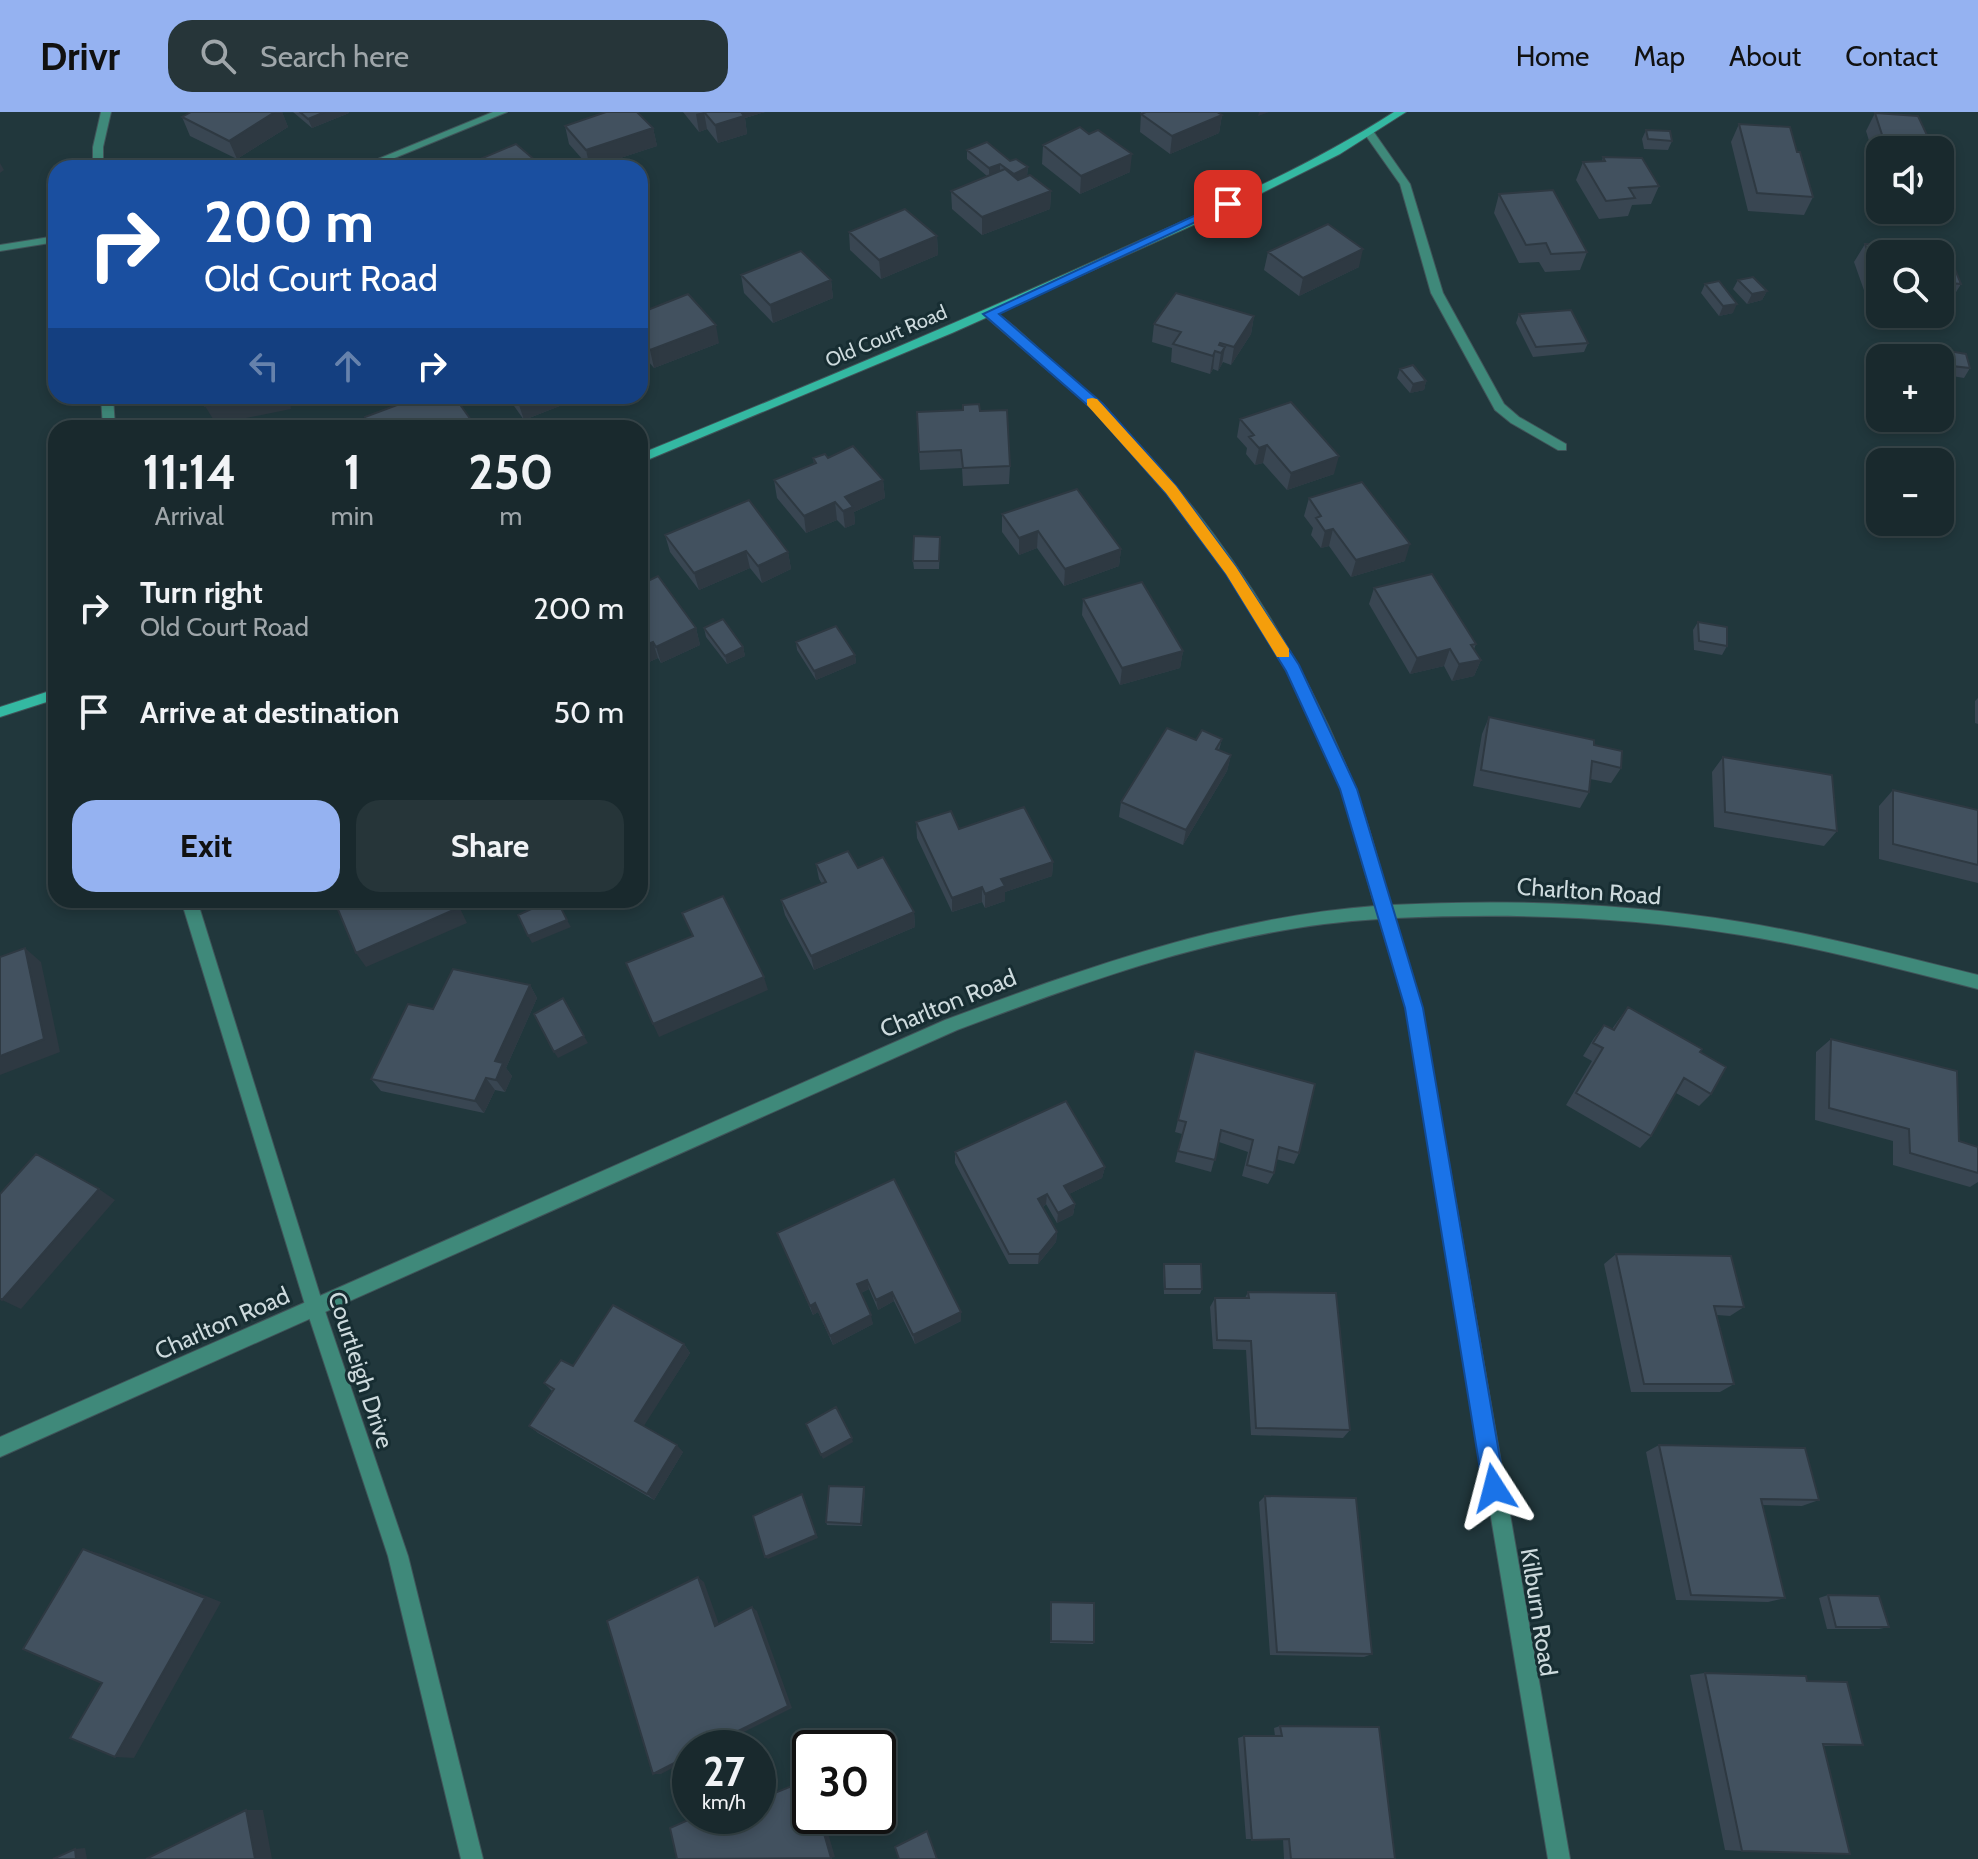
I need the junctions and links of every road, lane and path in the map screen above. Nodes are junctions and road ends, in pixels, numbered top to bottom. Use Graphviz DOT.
graph roads {
  1 [pos="106,112"];
  2 [pos="502,112"];
  3 [pos="1401,112"];
  4 [pos="1369,133"];
  5 [pos="98,160"];
  6 [pos="381,160"];
  7 [pos="48,240"];
  8 [pos="0,248"];
  9 [pos="990,314"];
  10 [pos="1562,447"];
  11 [pos="648,456"];
  12 [pos="48,697"];
  13 [pos="0,712"];
  14 [pos="191,908"];
  15 [pos="1387,910"];
  16 [pos="1978,982"];
  17 [pos="315,1308"];
  18 [pos="0,1447"];
  19 [pos="472,1859"];
  20 [pos="1559,1859"];
  1 -- 5 [label="street"];
  2 -- 6 [label="street"];
  3 -- 4 [label="main road, Old Court Road"];
  4 -- 9 [label="main road, Old Court Road"];
  4 -- 10 [label="street"];
  7 -- 8 [label="street"];
  9 -- 11 [label="main road, Old Court Road"];
  9 -- 15 [label="street, Kilburn Road"];
  12 -- 13 [label="main road"];
  14 -- 17 [label="street, Courtleigh Drive"];
  15 -- 16 [label="street, Charlton Road"];
  15 -- 17 [label="street, Charlton Road"];
  15 -- 20 [label="street, Kilburn Road"];
  17 -- 18 [label="street, Charlton Road"];
  17 -- 19 [label="street, Courtleigh Drive"];
}
